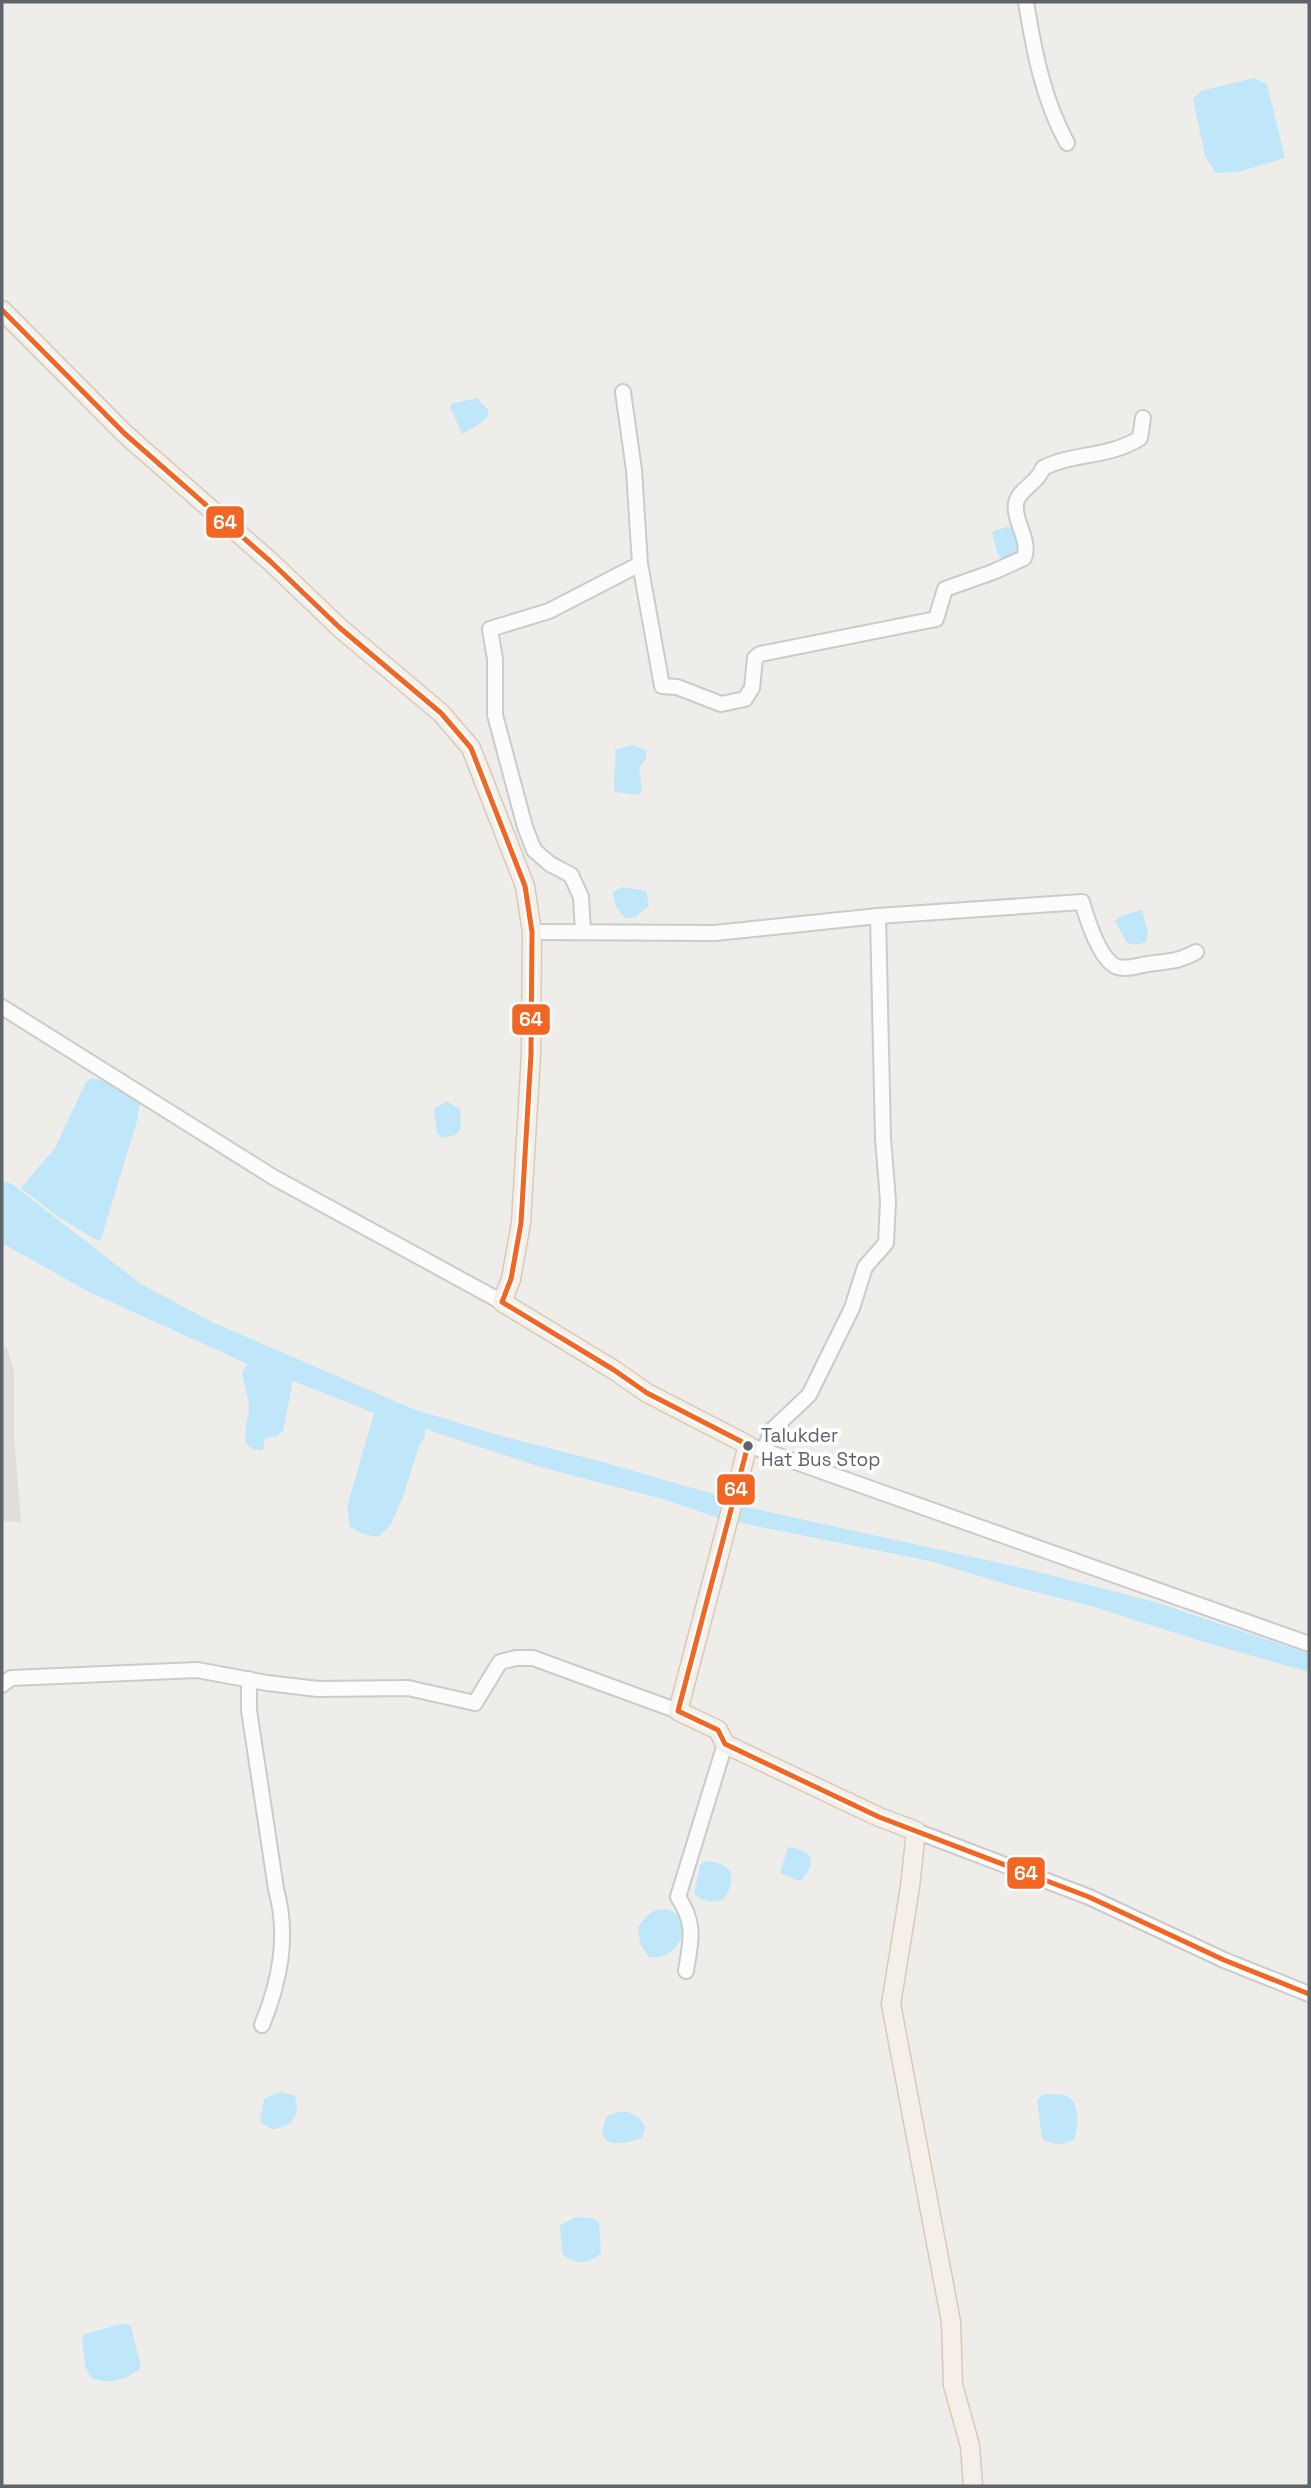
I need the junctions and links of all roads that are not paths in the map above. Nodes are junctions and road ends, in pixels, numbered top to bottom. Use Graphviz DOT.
graph roads {
  1 [pos="1026,2"];
  2 [pos="1067,143"];
  3 [pos="2,310"];
  4 [pos="623,392"];
  5 [pos="1143,418"];
  6 [pos="639,564"];
  7 [pos="878,916"];
  8 [pos="583,931"];
  9 [pos="532,932"];
  10 [pos="1196,952"];
  11 [pos="2,1007"];
  12 [pos="502,1302"];
  13 [pos="756,1448"];
  14 [pos="1309,1644"];
  15 [pos="249,1679"];
  16 [pos="2,1685"];
  17 [pos="678,1711"];
  18 [pos="725,1744"];
  19 [pos="916,1831"];
  20 [pos="686,1971"];
  21 [pos="1309,1994"];
  22 [pos="262,2025"];
  23 [pos="973,2486"];
  1 -- 2 [label="street"];
  3 -- 9 [label="main road"];
  4 -- 6 [label="street"];
  5 -- 6 [label="street"];
  6 -- 8 [label="street"];
  7 -- 8 [label="street"];
  7 -- 10 [label="street"];
  7 -- 13 [label="street"];
  8 -- 9 [label="street"];
  9 -- 12 [label="main road"];
  11 -- 12 [label="street"];
  12 -- 13 [label="main road"];
  13 -- 14 [label="street"];
  13 -- 17 [label="main road"];
  15 -- 16 [label="street"];
  15 -- 17 [label="street"];
  15 -- 22 [label="street"];
  17 -- 18 [label="main road"];
  18 -- 19 [label="main road"];
  18 -- 20 [label="street"];
  19 -- 21 [label="street"];
  19 -- 23 [label="main road"];
}
